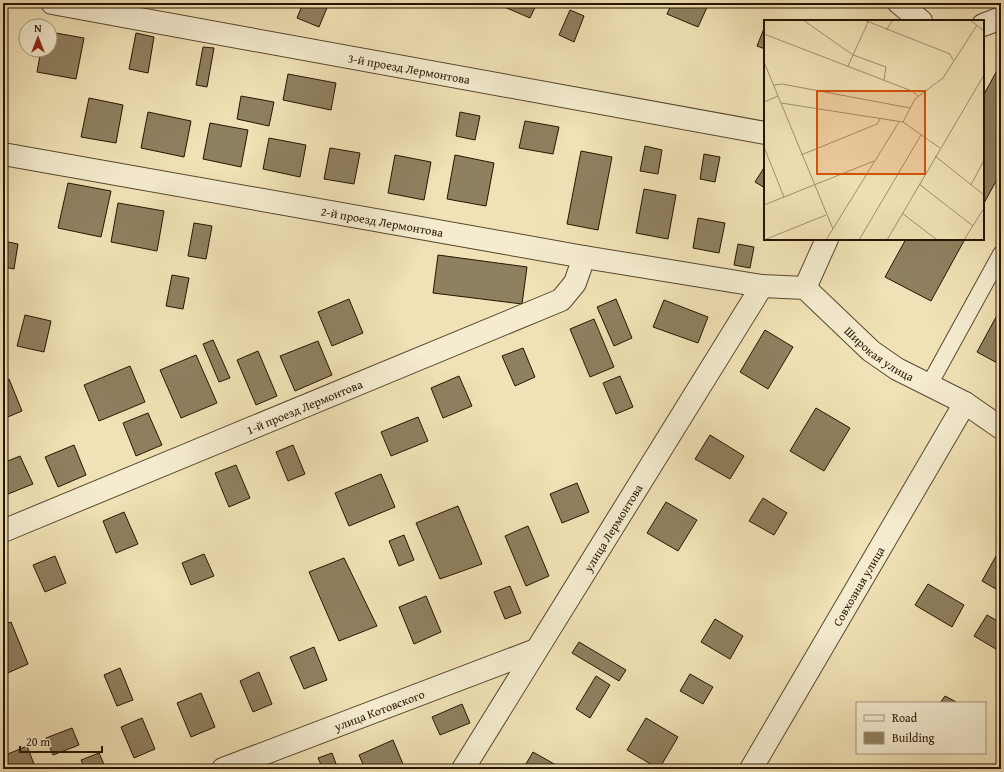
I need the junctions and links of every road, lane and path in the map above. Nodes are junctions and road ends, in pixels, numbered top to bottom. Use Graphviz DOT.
graph roads {
  1 [pos="52,3"];
  2 [pos="899,3"];
  3 [pos="1001,18"];
  4 [pos="920,20"];
  5 [pos="984,25"];
  6 [pos="764,133"];
  7 [pos="3,154"];
  8 [pos="827,240"];
  9 [pos="1001,254"];
  10 [pos="584,258"];
  11 [pos="762,286"];
  12 [pos="805,288"];
  13 [pos="929,385"];
  14 [pos="965,404"];
  15 [pos="1001,428"];
  16 [pos="3,531"];
  17 [pos="536,650"];
  18 [pos="223,769"];
  19 [pos="463,769"];
  20 [pos="751,769"];
  1 -- 6 [label="street, 3-й проезд Лермонтова"];
  2 -- 4 [label="street"];
  3 -- 5 [label="street"];
  7 -- 10 [label="street, 2-й проезд Лермонтова"];
  8 -- 12 [label="street"];
  9 -- 13 [label="lane"];
  10 -- 11 [label="street, 2-й проезд Лермонтова"];
  10 -- 16 [label="street, 1-й проезд Лермонтова"];
  11 -- 12 [label="street"];
  11 -- 17 [label="street, улица Лермонтова"];
  12 -- 13 [label="street, Широкая улица"];
  13 -- 14 [label="street, Широкая улица"];
  14 -- 15 [label="street, Широкая улица"];
  14 -- 20 [label="street, Совхозная улица"];
  17 -- 18 [label="street, улица Котовского"];
  17 -- 19 [label="street, улица Лермонтова"];
}
